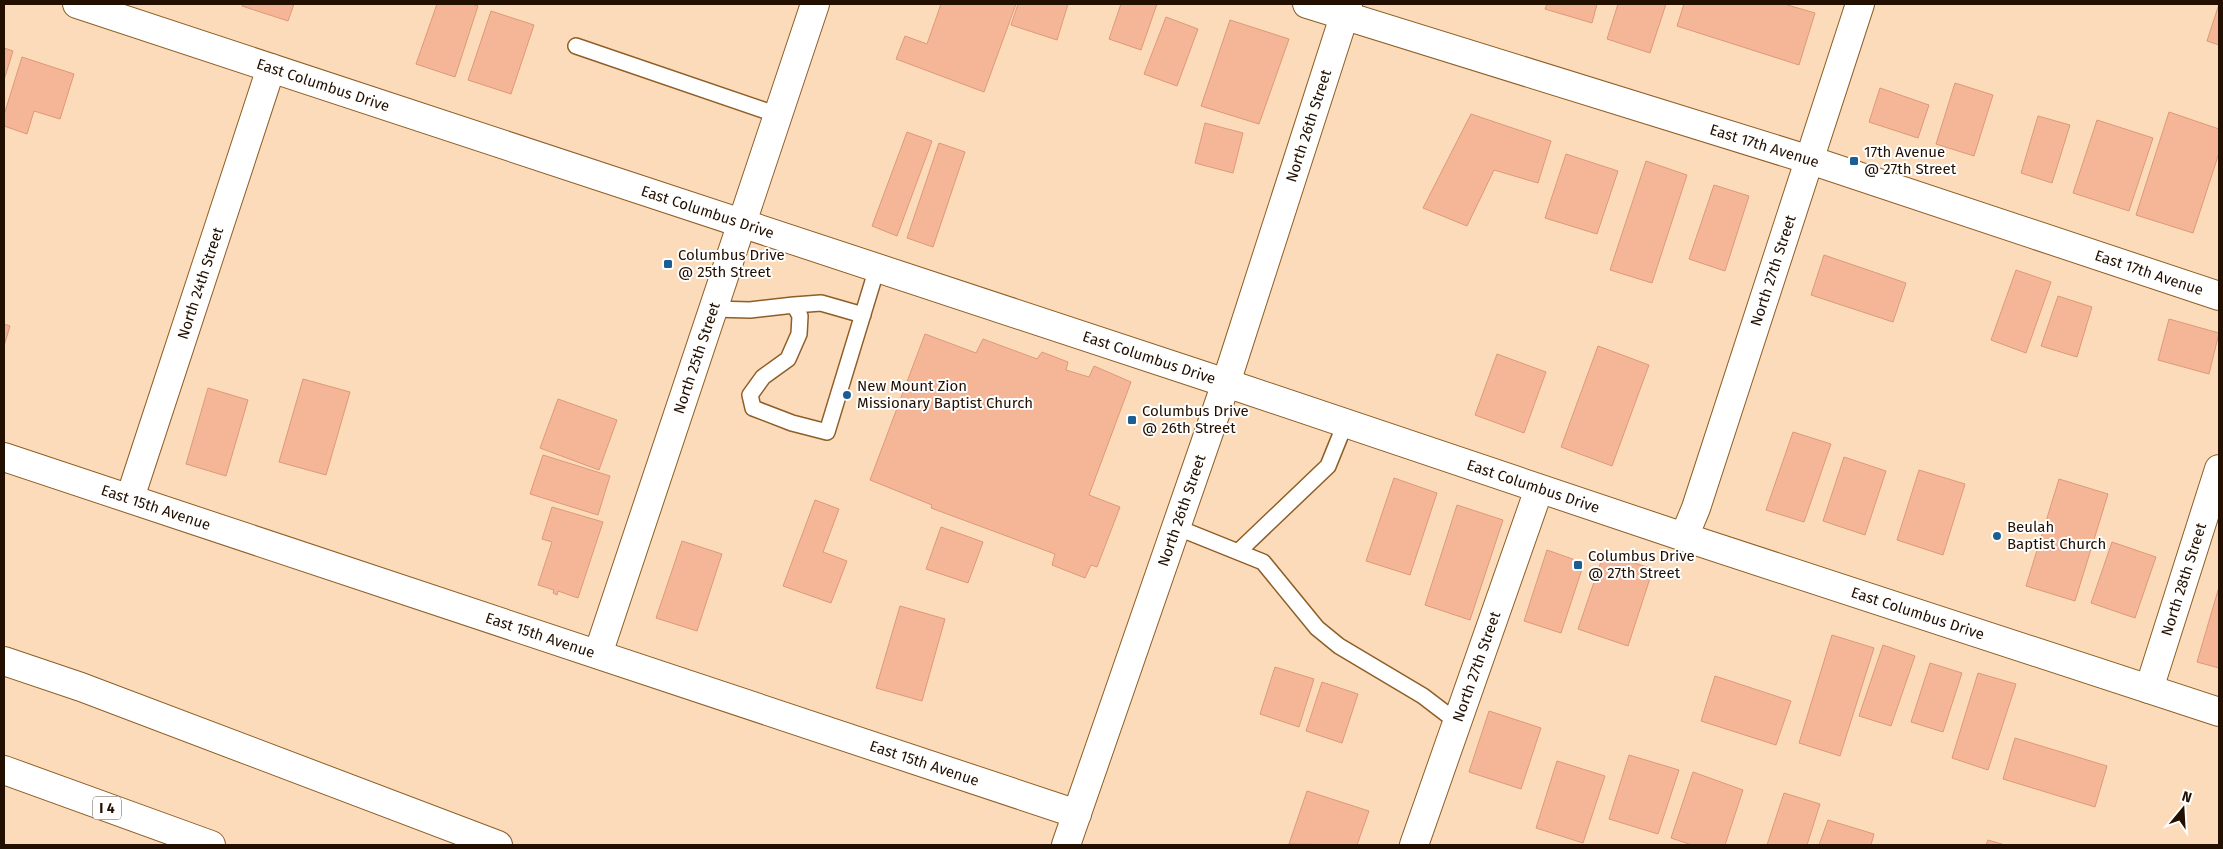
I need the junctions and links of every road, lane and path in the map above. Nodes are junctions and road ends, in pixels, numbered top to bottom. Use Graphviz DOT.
graph roads {
  1 [pos="78,4"];
  2 [pos="815,4"];
  3 [pos="1307,4"];
  4 [pos="1860,4"];
  5 [pos="1346,9"];
  6 [pos="576,46"];
  7 [pos="272,68"];
  8 [pos="778,115"];
  9 [pos="1810,160"];
  10 [pos="742,223"];
  11 [pos="877,268"];
  12 [pos="2219,296"];
  13 [pos="794,305"];
  14 [pos="713,310"];
  15 [pos="863,315"];
  16 [pos="1226,383"];
  17 [pos="1345,424"];
  18 [pos="4,457"];
  19 [pos="2219,469"];
  20 [pos="1538,489"];
  21 [pos="130,498"];
  22 [pos="1176,527"];
  23 [pos="1684,537"];
  24 [pos="1239,551"];
  25 [pos="598,654"];
  26 [pos="4,660"];
  27 [pos="2149,688"];
  28 [pos="2219,712"];
  29 [pos="1457,722"];
  30 [pos="4,770"];
  31 [pos="1076,814"];
  32 [pos="207,844"];
  33 [pos="498,845"];
  34 [pos="1066,845"];
  35 [pos="1414,845"];
  1 -- 7 [label="main road, East Columbus Drive"];
  2 -- 8 [label="main road, North 25th Street"];
  3 -- 5 [label="main road, East 17th Avenue"];
  4 -- 9 [label="main road, North 27th Street"];
  5 -- 9 [label="main road, East 17th Avenue"];
  5 -- 16 [label="main road, North 26th Street"];
  6 -- 8 [label="lane"];
  7 -- 10 [label="main road, East Columbus Drive"];
  7 -- 21 [label="main road, North 24th Street"];
  8 -- 10 [label="main road, North 25th Street"];
  9 -- 12 [label="main road, East 17th Avenue"];
  9 -- 23 [label="main road, North 27th Street"];
  10 -- 11 [label="main road, East Columbus Drive"];
  10 -- 14 [label="main road, North 25th Street"];
  11 -- 15 [label="lane"];
  11 -- 16 [label="main road, East Columbus Drive"];
  13 -- 14 [label="lane"];
  13 -- 15 [label="lane"];
  13 -- 15 [label="lane"];
  14 -- 25 [label="main road, North 25th Street"];
  16 -- 17 [label="main road, East Columbus Drive"];
  16 -- 22 [label="main road, North 26th Street"];
  17 -- 20 [label="main road, East Columbus Drive"];
  17 -- 24 [label="lane"];
  18 -- 21 [label="main road, East 15th Avenue"];
  19 -- 27 [label="main road, North 28th Street"];
  20 -- 23 [label="main road, East Columbus Drive"];
  20 -- 29 [label="main road, North 27th Street"];
  21 -- 25 [label="main road, East 15th Avenue"];
  22 -- 24 [label="lane"];
  22 -- 31 [label="main road, North 26th Street"];
  23 -- 27 [label="main road, East Columbus Drive"];
  24 -- 29 [label="lane"];
  25 -- 31 [label="main road, East 15th Avenue"];
  26 -- 33 [label="main road"];
  27 -- 28 [label="main road, East Columbus Drive"];
  29 -- 35 [label="main road, North 27th Street"];
  30 -- 32 [label="main road, I 4"];
  31 -- 34 [label="main road, North 26th Street"];
}
